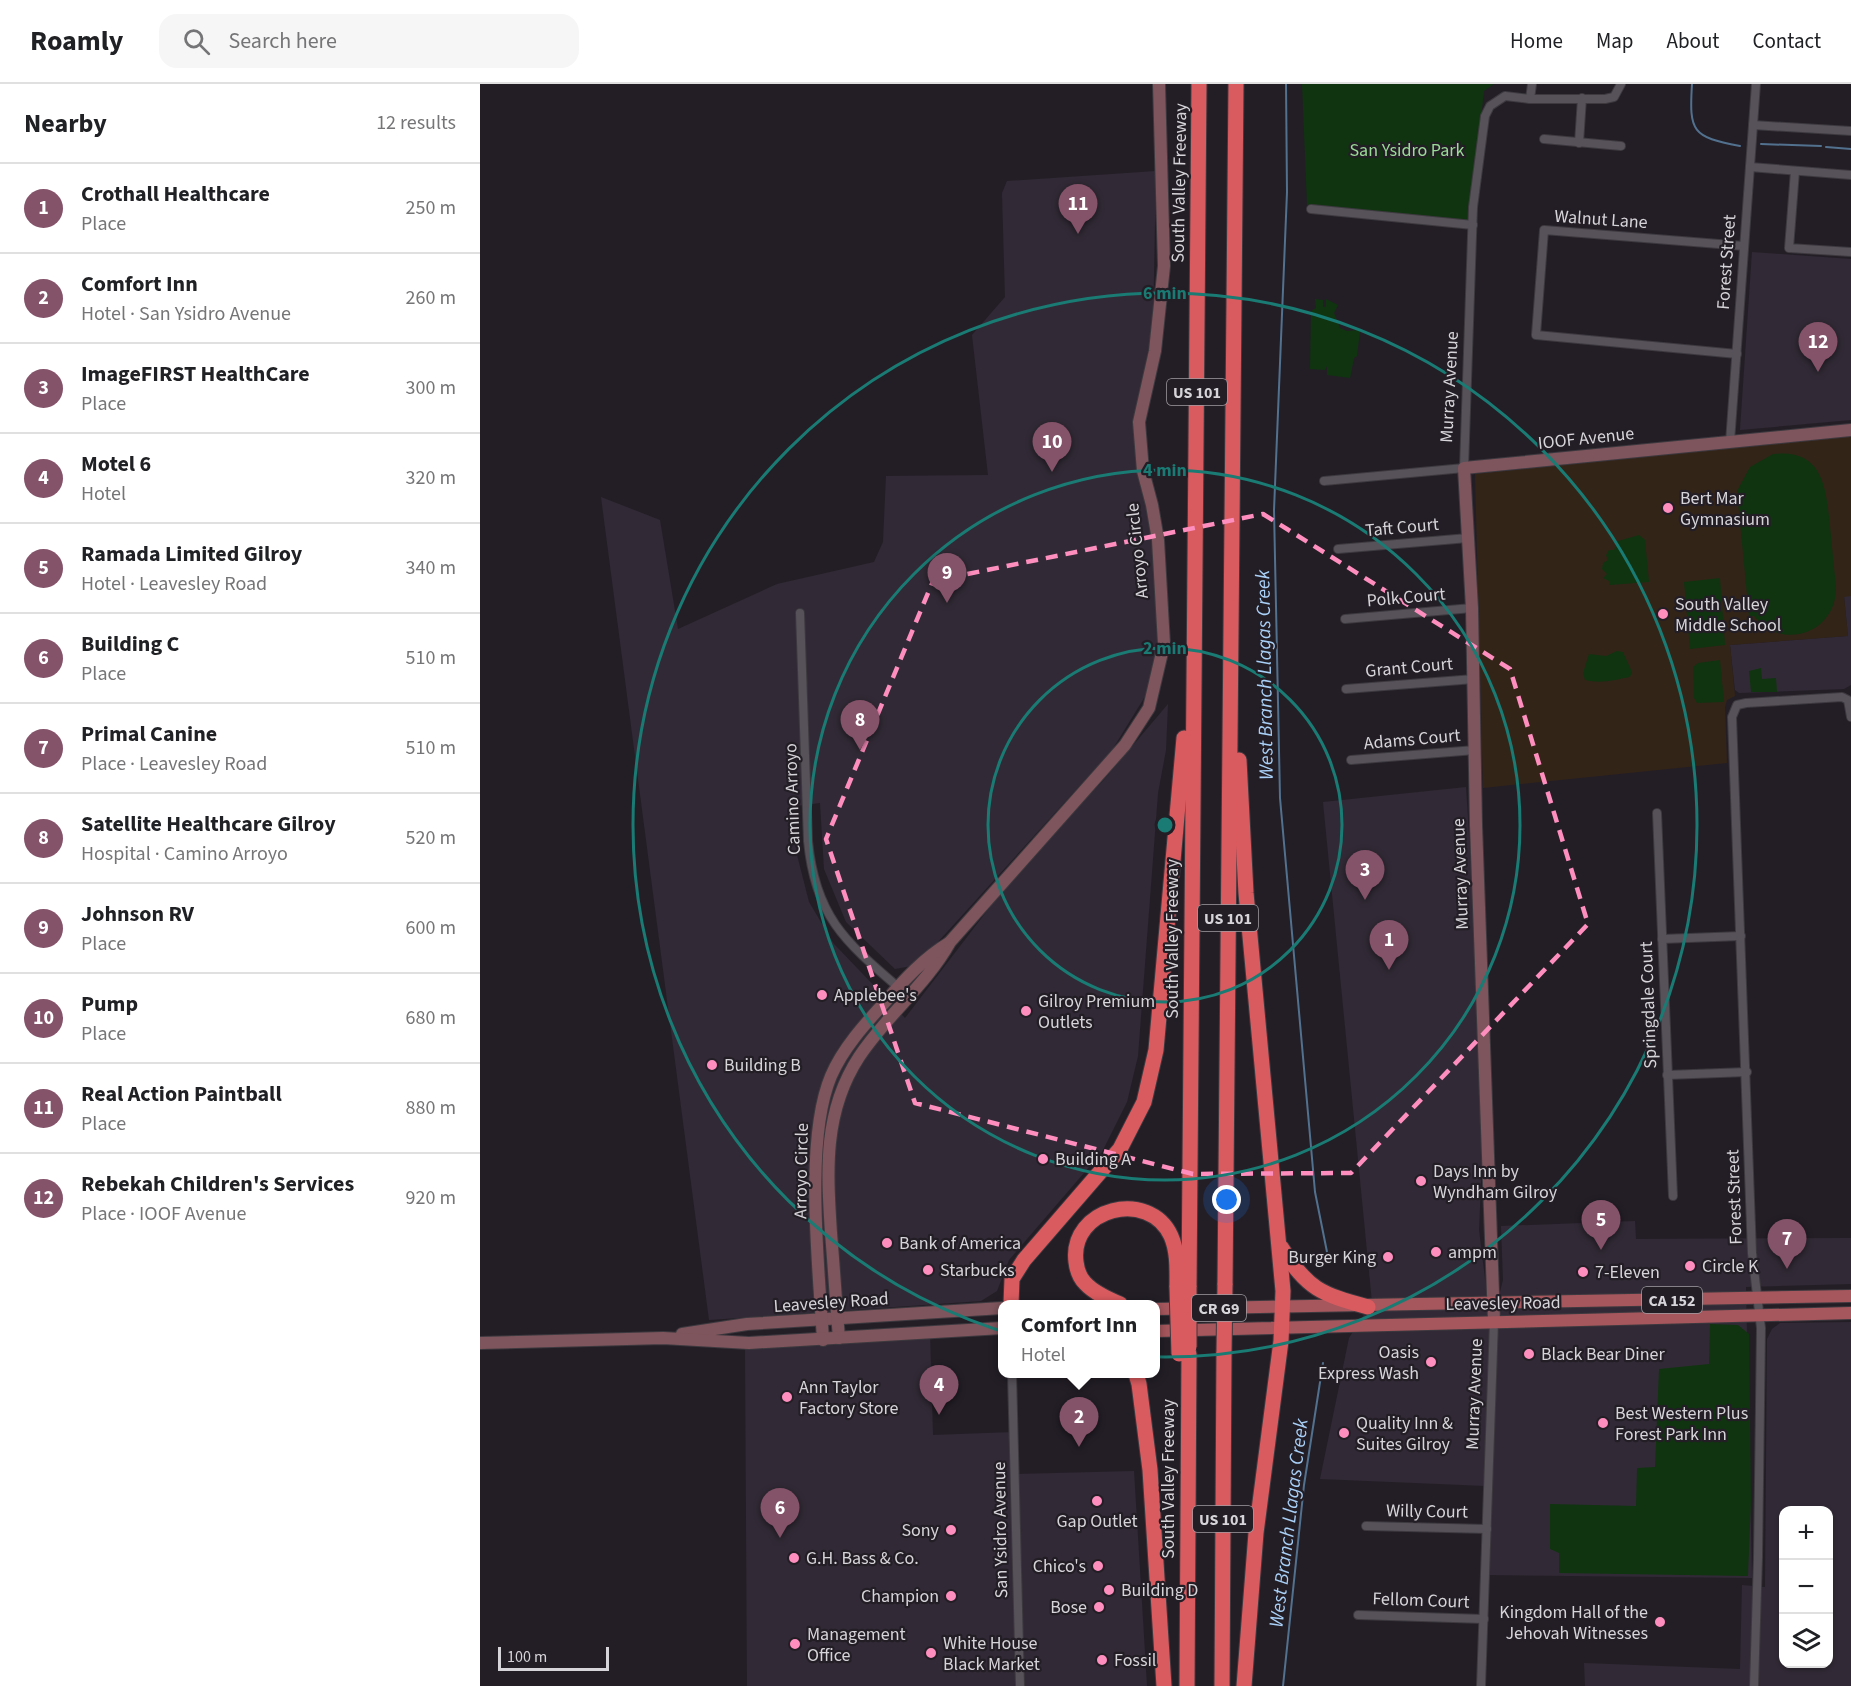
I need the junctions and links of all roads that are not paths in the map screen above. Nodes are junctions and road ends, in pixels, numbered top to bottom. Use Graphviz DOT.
graph roads {
  1 [pos="1159,84"];
  2 [pos="1199,84"];
  3 [pos="1236,84"];
  4 [pos="1532,84"];
  5 [pos="1621,84"];
  6 [pos="1756,84"];
  7 [pos="1582,98"];
  8 [pos="1530,99"];
  9 [pos="1753,125"];
  10 [pos="1851,131"];
  11 [pos="1544,139"];
  12 [pos="1579,143"];
  13 [pos="1622,146"];
  14 [pos="1750,167"];
  15 [pos="1795,171"];
  16 [pos="1851,175"];
  17 [pos="1311,208"];
  18 [pos="1473,225"];
  19 [pos="1744,246"];
  20 [pos="1851,252"];
  21 [pos="1737,354"];
  22 [pos="1851,430"];
  23 [pos="1730,442"];
  24 [pos="1464,468"];
  25 [pos="1324,481"];
  26 [pos="1468,538"];
  27 [pos="1338,549"];
  28 [pos="1231,552"];
  29 [pos="1472,608"];
  30 [pos="800,614"];
  31 [pos="1345,619"];
  32 [pos="1474,679"];
  33 [pos="1346,689"];
  34 [pos="1194,700"];
  35 [pos="1851,717"];
  36 [pos="1475,750"];
  37 [pos="1351,760"];
  38 [pos="1657,813"];
  39 [pos="1741,936"];
  40 [pos="1662,939"];
  41 [pos="950,942"];
  42 [pos="898,987"];
  43 [pos="1747,1072"];
  44 [pos="1667,1075"];
  45 [pos="1673,1196"];
  46 [pos="1279,1244"];
  47 [pos="1183,1287"];
  48 [pos="1851,1296"];
  49 [pos="1759,1298"];
  50 [pos="1011,1300"];
  51 [pos="1110,1300"];
  52 [pos="1494,1304"];
  53 [pos="1851,1305"];
  54 [pos="1283,1307"];
  55 [pos="1368,1307"];
  56 [pos="998,1308"];
  57 [pos="1160,1309"];
  58 [pos="1846,1313"];
  59 [pos="1761,1315"];
  60 [pos="837,1320"];
  61 [pos="822,1321"];
  62 [pos="1494,1321"];
  63 [pos="998,1328"];
  64 [pos="1282,1328"];
  65 [pos="1160,1331"];
  66 [pos="663,1338"];
  67 [pos="839,1338"];
  68 [pos="823,1340"];
  69 [pos="480,1343"];
  70 [pos="1012,1378"];
  71 [pos="1137,1378"];
  72 [pos="1366,1526"];
  73 [pos="1487,1529"];
  74 [pos="1358,1615"];
  75 [pos="1484,1618"];
  76 [pos="1020,1686"];
  77 [pos="1164,1686"];
  78 [pos="1187,1686"];
  79 [pos="1222,1686"];
  80 [pos="1244,1686"];
  81 [pos="1482,1686"];
  82 [pos="1754,1686"];
  1 -- 41 [label="street, Arroyo Circle"];
  2 -- 34 [label="highway, South Valley Freeway / US 101"];
  3 -- 28 [label="highway, US 101"];
  4 -- 8 [label="street"];
  5 -- 7 [label="street"];
  6 -- 9 [label="street, Forest Street"];
  7 -- 8 [label="street"];
  7 -- 12 [label="street"];
  8 -- 18 [label="street, Murray Avenue"];
  9 -- 10 [label="street"];
  9 -- 14 [label="street, Forest Street"];
  11 -- 12 [label="street"];
  12 -- 13 [label="street"];
  14 -- 15 [label="street"];
  14 -- 19 [label="street, Forest Street"];
  15 -- 16 [label="street"];
  15 -- 20 [label="street"];
  17 -- 18 [label="street"];
  18 -- 24 [label="street, Murray Avenue"];
  19 -- 21 [label="street, Forest Street"];
  19 -- 21 [label="street, Walnut Lane"];
  21 -- 23 [label="street, Forest Street"];
  22 -- 23 [label="street, IOOF Avenue"];
  23 -- 24 [label="street, IOOF Avenue"];
  24 -- 25 [label="street, IOOF Avenue"];
  24 -- 26 [label="street, Murray Avenue"];
  26 -- 27 [label="street, Taft Court"];
  26 -- 29 [label="street, Murray Avenue"];
  28 -- 46 [label="highway, CA 152"];
  28 -- 79 [label="highway, US 101, bridge"];
  29 -- 31 [label="street, Polk Court"];
  29 -- 32 [label="street, Murray Avenue"];
  30 -- 42 [label="street, Camino Arroyo"];
  32 -- 33 [label="street, Grant Court"];
  32 -- 36 [label="street, Murray Avenue"];
  34 -- 47 [label="highway, South Valley Freeway / US 101"];
  34 -- 50 [label="highway"];
  35 -- 39 [label="street, Forest Street"];
  36 -- 37 [label="street, Adams Court"];
  36 -- 52 [label="street, Murray Avenue"];
  38 -- 40 [label="street, Springdale Court"];
  39 -- 40 [label="street"];
  39 -- 43 [label="street, Forest Street"];
  40 -- 44 [label="street, Springdale Court"];
  41 -- 42 [label="street, Arroyo Circle"];
  41 -- 60 [label="street, Arroyo Circle"];
  42 -- 61 [label="street, Arroyo Circle"];
  43 -- 44 [label="street"];
  43 -- 49 [label="street, Forest Street"];
  44 -- 45 [label="street, Springdale Court"];
  46 -- 54 [label="highway"];
  46 -- 55 [label="highway, CA 152"];
  47 -- 51 [label="highway"];
  47 -- 78 [label="highway, South Valley Freeway / US 101, bridge"];
  48 -- 49 [label="main road, Leavesley Road / CA 152"];
  49 -- 52 [label="main road, Leavesley Road / CA 152"];
  49 -- 59 [label="street, Forest Street"];
  52 -- 55 [label="main road, Leavesley Road / CA 152"];
  52 -- 62 [label="street, Murray Avenue"];
  53 -- 58 [label="street"];
  54 -- 55 [label="main road, Leavesley Road / CR G9"];
  54 -- 57 [label="main road, Leavesley Road / CR G9"];
  54 -- 64 [label="highway"];
  56 -- 60 [label="street, Leavesley Road"];
  58 -- 59 [label="main road, Leavesley Road / CA 152"];
  59 -- 62 [label="main road, Leavesley Road / CA 152"];
  59 -- 82 [label="street, Forest Street"];
  60 -- 61 [label="street, Leavesley Road"];
  60 -- 67 [label="street, Arroyo Circle"];
  61 -- 66 [label="street, Leavesley Road"];
  61 -- 68 [label="street, Arroyo Circle"];
  62 -- 64 [label="main road, Leavesley Road / CA 152"];
  62 -- 73 [label="street, Murray Avenue"];
  63 -- 67 [label="street, Leavesley Road"];
  64 -- 65 [label="main road, Leavesley Road / CA 152"];
  64 -- 80 [label="highway"];
  66 -- 68 [label="street, Leavesley Road"];
  66 -- 69 [label="street, Leavesley Road"];
  67 -- 68 [label="street, Leavesley Road"];
  70 -- 76 [label="street, San Ysidro Avenue"];
  71 -- 77 [label="highway"];
  72 -- 73 [label="street, Willy Court"];
  73 -- 75 [label="street, Murray Avenue"];
  74 -- 75 [label="street, Fellom Court"];
  75 -- 81 [label="street, Murray Avenue"];
}
